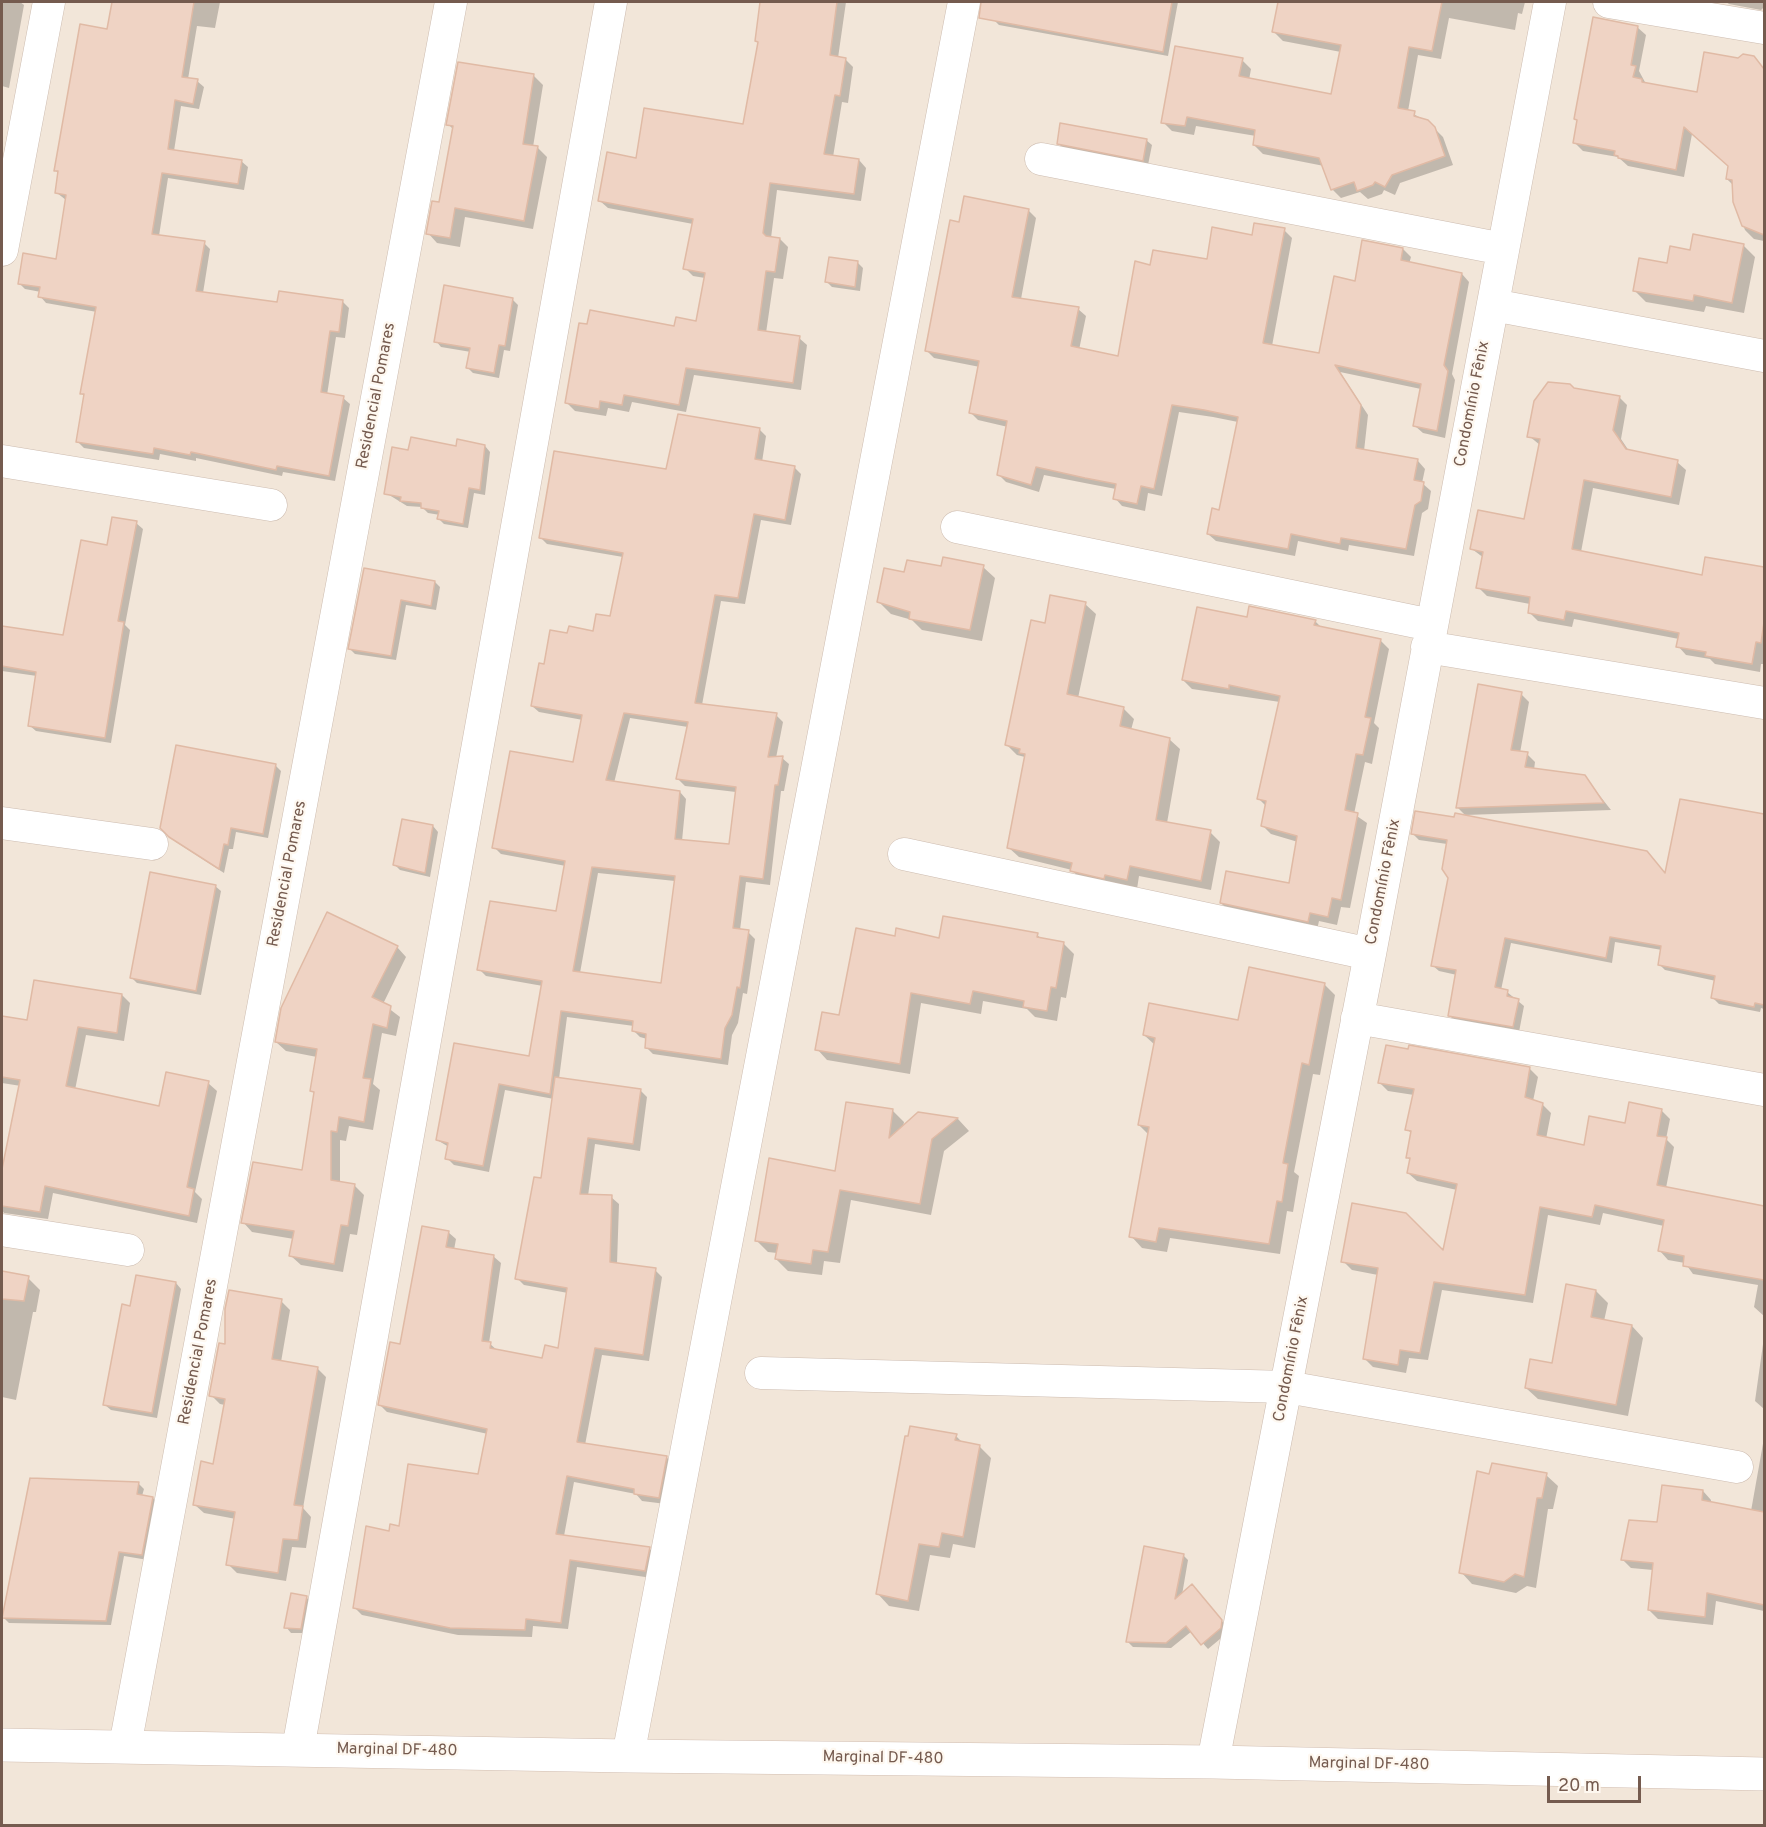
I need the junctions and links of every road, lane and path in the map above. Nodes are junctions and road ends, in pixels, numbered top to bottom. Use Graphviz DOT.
graph roads {
  1 [pos="49,2"];
  2 [pos="451,2"];
  3 [pos="611,2"];
  4 [pos="964,2"];
  5 [pos="1551,2"];
  6 [pos="1609,2"];
  7 [pos="1764,28"];
  8 [pos="1041,159"];
  9 [pos="1503,249"];
  10 [pos="2,250"];
  11 [pos="1492,305"];
  12 [pos="1764,356"];
  13 [pos="2,461"];
  14 [pos="271,505"];
  15 [pos="957,527"];
  16 [pos="1429,636"];
  17 [pos="1764,703"];
  18 [pos="2,824"];
  19 [pos="152,844"];
  20 [pos="904,854"];
  21 [pos="1370,954"];
  22 [pos="1357,1018"];
  23 [pos="1764,1090"];
  24 [pos="2,1230"];
  25 [pos="128,1250"];
  26 [pos="761,1373"];
  27 [pos="1287,1388"];
  28 [pos="1737,1467"];
  29 [pos="2,1745"];
  30 [pos="126,1746"];
  31 [pos="298,1749"];
  32 [pos="628,1756"];
  33 [pos="1213,1762"];
  34 [pos="1764,1774"];
  1 -- 10 [label="street"];
  2 -- 30 [label="street, Residencial Pomares"];
  3 -- 31 [label="street"];
  4 -- 32 [label="street"];
  5 -- 9 [label="street, Condomínio Fênix"];
  6 -- 7 [label="street"];
  8 -- 9 [label="street"];
  9 -- 11 [label="street, Condomínio Fênix"];
  11 -- 12 [label="street"];
  11 -- 16 [label="street, Condomínio Fênix"];
  13 -- 14 [label="street"];
  15 -- 16 [label="street"];
  16 -- 17 [label="street"];
  16 -- 21 [label="street, Condomínio Fênix"];
  18 -- 19 [label="street"];
  20 -- 21 [label="street"];
  21 -- 22 [label="street, Condomínio Fênix"];
  22 -- 23 [label="street"];
  22 -- 27 [label="street, Condomínio Fênix"];
  24 -- 25 [label="street"];
  26 -- 27 [label="street"];
  27 -- 28 [label="street"];
  27 -- 33 [label="street, Condomínio Fênix"];
  29 -- 30 [label="street, Marginal DF-480"];
  30 -- 31 [label="street, Marginal DF-480"];
  31 -- 32 [label="street, Marginal DF-480"];
  32 -- 33 [label="street, Marginal DF-480"];
  33 -- 34 [label="street, Marginal DF-480"];
}
